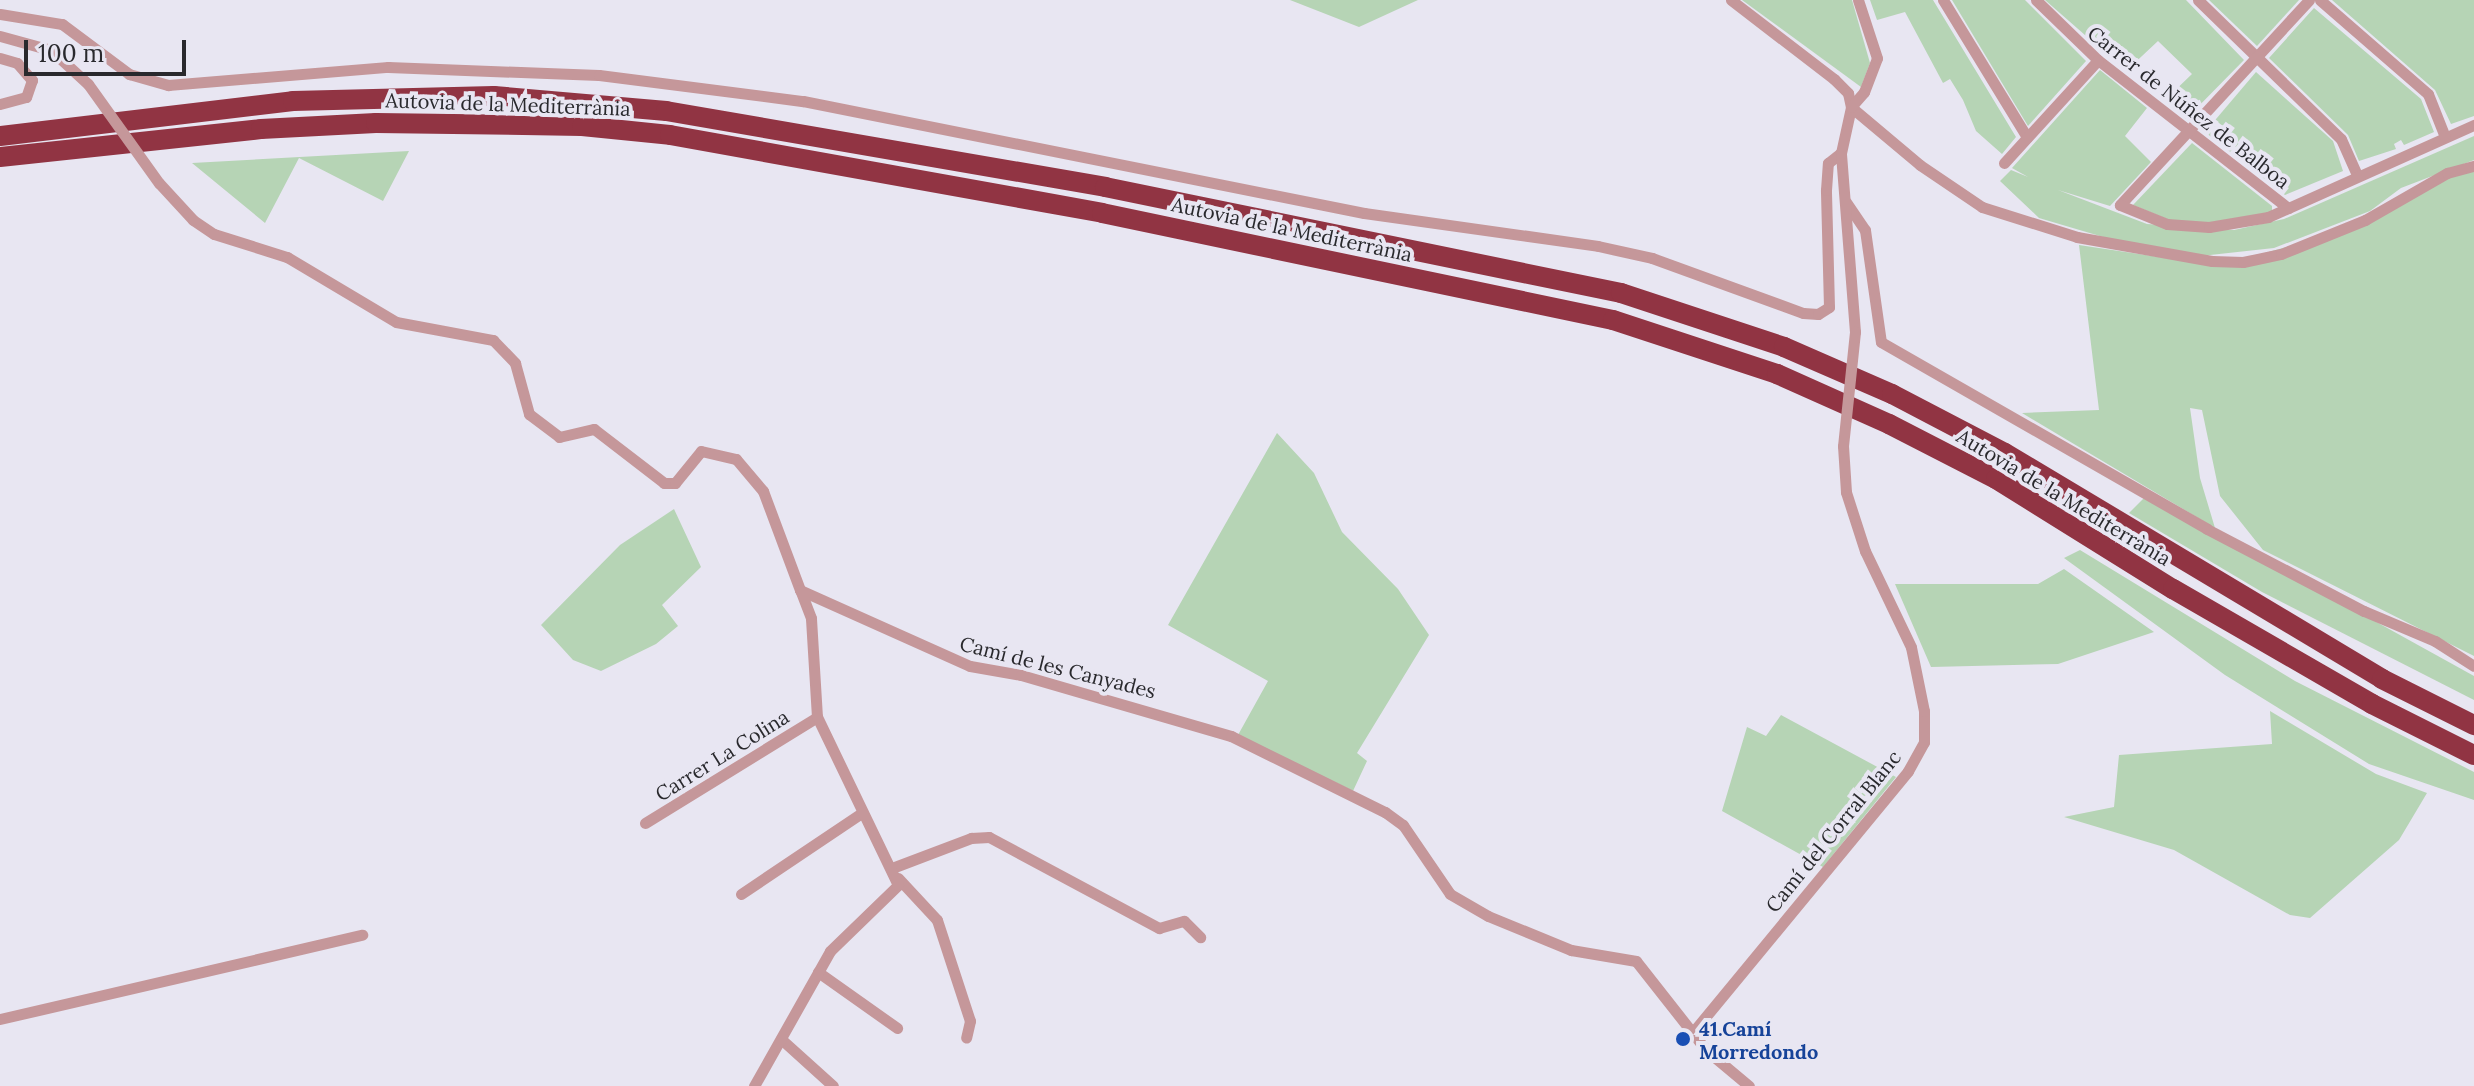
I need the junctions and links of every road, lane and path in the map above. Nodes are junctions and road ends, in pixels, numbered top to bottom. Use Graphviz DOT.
graph roads {
  1 [pos="1731,0"];
  2 [pos="1858,0"];
  3 [pos="1943,0"];
  4 [pos="2036,0"];
  5 [pos="2198,0"];
  6 [pos="2309,0"];
  7 [pos="2320,0"];
  8 [pos="0,14"];
  9 [pos="0,36"];
  10 [pos="0,58"];
  11 [pos="2258,58"];
  12 [pos="2098,60"];
  13 [pos="0,104"];
  14 [pos="1851,107"];
  15 [pos="2474,125"];
  16 [pos="2189,131"];
  17 [pos="0,136"];
  18 [pos="2027,137"];
  19 [pos="2445,137"];
  20 [pos="1841,153"];
  21 [pos="0,157"];
  22 [pos="2004,163"];
  23 [pos="2474,166"];
  24 [pos="2357,175"];
  25 [pos="1846,202"];
  26 [pos="2288,208"];
  27 [pos="800,590"];
  28 [pos="2474,666"];
  29 [pos="817,717"];
  30 [pos="2474,725"];
  31 [pos="2474,755"];
  32 [pos="860,814"];
  33 [pos="645,823"];
  34 [pos="895,873"];
  35 [pos="741,894"];
  36 [pos="362,935"];
  37 [pos="1200,937"];
  38 [pos="818,972"];
  39 [pos="0,1019"];
  40 [pos="897,1028"];
  41 [pos="1693,1032"];
  42 [pos="966,1038"];
  43 [pos="781,1039"];
  44 [pos="754,1086"];
  45 [pos="833,1086"];
  46 [pos="1749,1086"];
  1 -- 14 [label="street"];
  2 -- 14 [label="street"];
  3 -- 18 [label="street"];
  4 -- 12 [label="street, Carrer de Núñez de Balboa"];
  5 -- 11 [label="street"];
  6 -- 11 [label="street"];
  7 -- 19 [label="street"];
  8 -- 20 [label="street"];
  9 -- 27 [label="street, bridge"];
  10 -- 13 [label="street"];
  11 -- 16 [label="street"];
  11 -- 24 [label="street"];
  12 -- 16 [label="street, Carrer de Núñez de Balboa"];
  12 -- 18 [label="street"];
  14 -- 20 [label="street"];
  14 -- 23 [label="street"];
  15 -- 19 [label="street"];
  16 -- 26 [label="street, Carrer de Núñez de Balboa"];
  16 -- 26 [label="street"];
  17 -- 30 [label="highway, Autovia de la Mediterrània"];
  18 -- 22 [label="street"];
  19 -- 24 [label="street"];
  20 -- 25 [label="street, Camí del Corral Blanc"];
  21 -- 31 [label="highway, Autovia de la Mediterrània"];
  24 -- 26 [label="street"];
  25 -- 28 [label="street"];
  25 -- 41 [label="street, Camí del Corral Blanc, bridge"];
  27 -- 29 [label="street"];
  27 -- 41 [label="street, Camí de les Canyades"];
  29 -- 32 [label="street"];
  29 -- 33 [label="street, Carrer La Colina"];
  32 -- 34 [label="street"];
  32 -- 35 [label="street"];
  34 -- 37 [label="street"];
  34 -- 38 [label="street"];
  34 -- 42 [label="street"];
  36 -- 39 [label="street"];
  38 -- 40 [label="street"];
  38 -- 43 [label="street"];
  41 -- 46 [label="street, Camí de les Canyades"];
  43 -- 44 [label="street"];
  43 -- 45 [label="street"];
}
